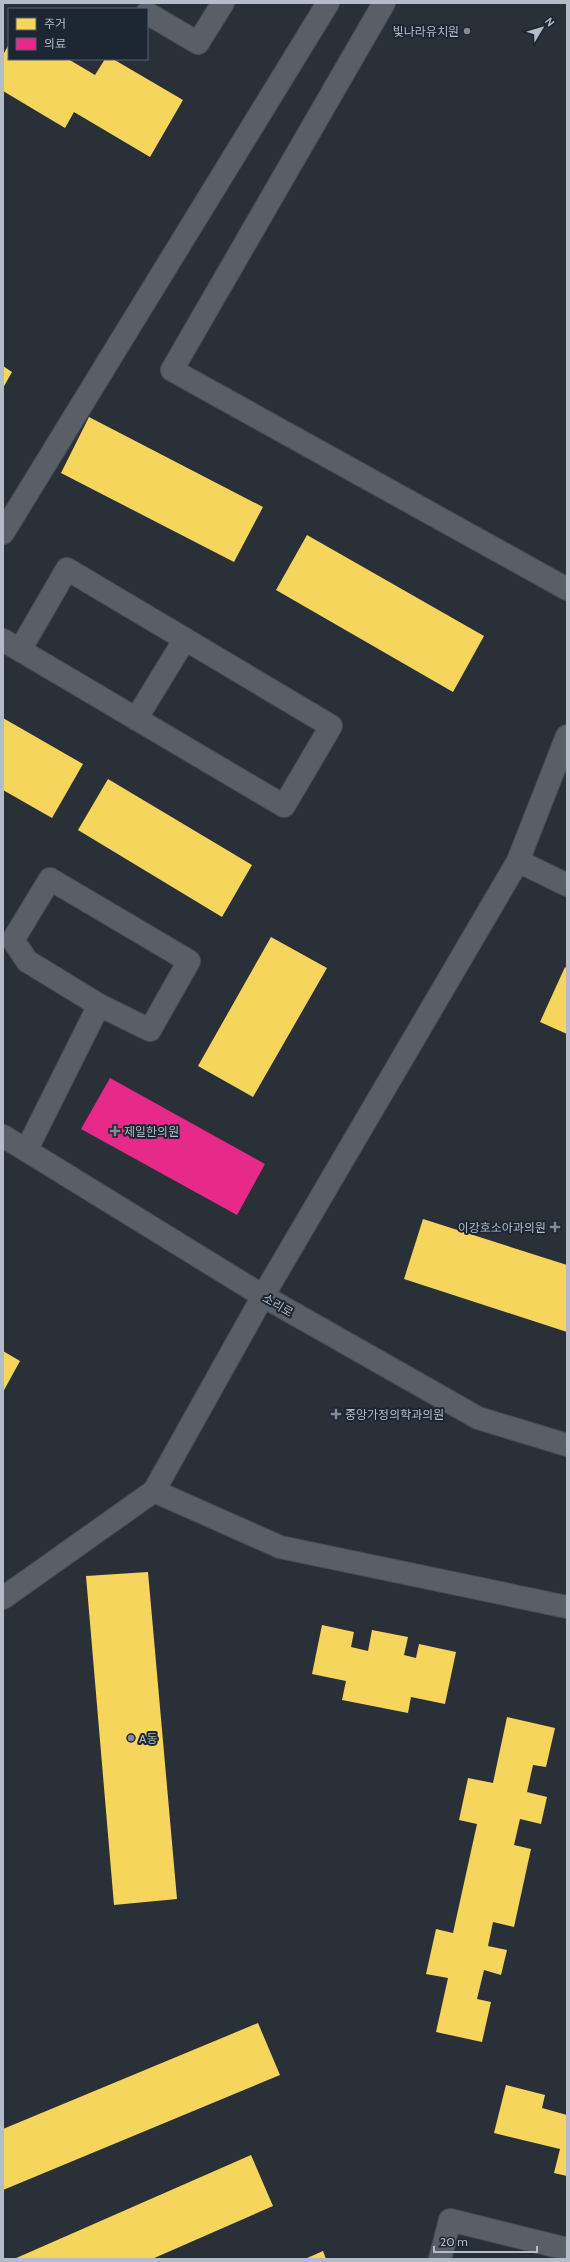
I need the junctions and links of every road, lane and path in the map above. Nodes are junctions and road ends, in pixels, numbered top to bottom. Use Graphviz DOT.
graph roads {
  1 [pos="223,3"];
  2 [pos="328,3"];
  3 [pos="384,3"];
  4 [pos="148,14"];
  5 [pos="3,533"];
  6 [pos="567,590"];
  7 [pos="185,639"];
  8 [pos="11,645"];
  9 [pos="136,719"];
  10 [pos="567,736"];
  11 [pos="518,861"];
  12 [pos="567,885"];
  13 [pos="99,1005"];
  14 [pos="3,1136"];
  15 [pos="27,1149"];
  16 [pos="263,1296"];
  17 [pos="567,1445"];
  18 [pos="154,1491"];
  19 [pos="3,1598"];
  20 [pos="567,1607"];
  21 [pos="567,2249"];
  22 [pos="440,2259"];
  1 -- 4 [label="street"];
  2 -- 5 [label="street"];
  3 -- 6 [label="street"];
  7 -- 8 [label="street"];
  7 -- 9 [label="street"];
  7 -- 9 [label="street"];
  8 -- 9 [label="street"];
  10 -- 11 [label="street"];
  11 -- 12 [label="street"];
  11 -- 16 [label="street"];
  13 -- 13 [label="street"];
  13 -- 15 [label="street"];
  14 -- 15 [label="street, 소리로"];
  15 -- 16 [label="street, 소리로"];
  16 -- 17 [label="street, 소리로"];
  16 -- 18 [label="street"];
  18 -- 19 [label="street"];
  18 -- 20 [label="street"];
  21 -- 22 [label="street"];
}
